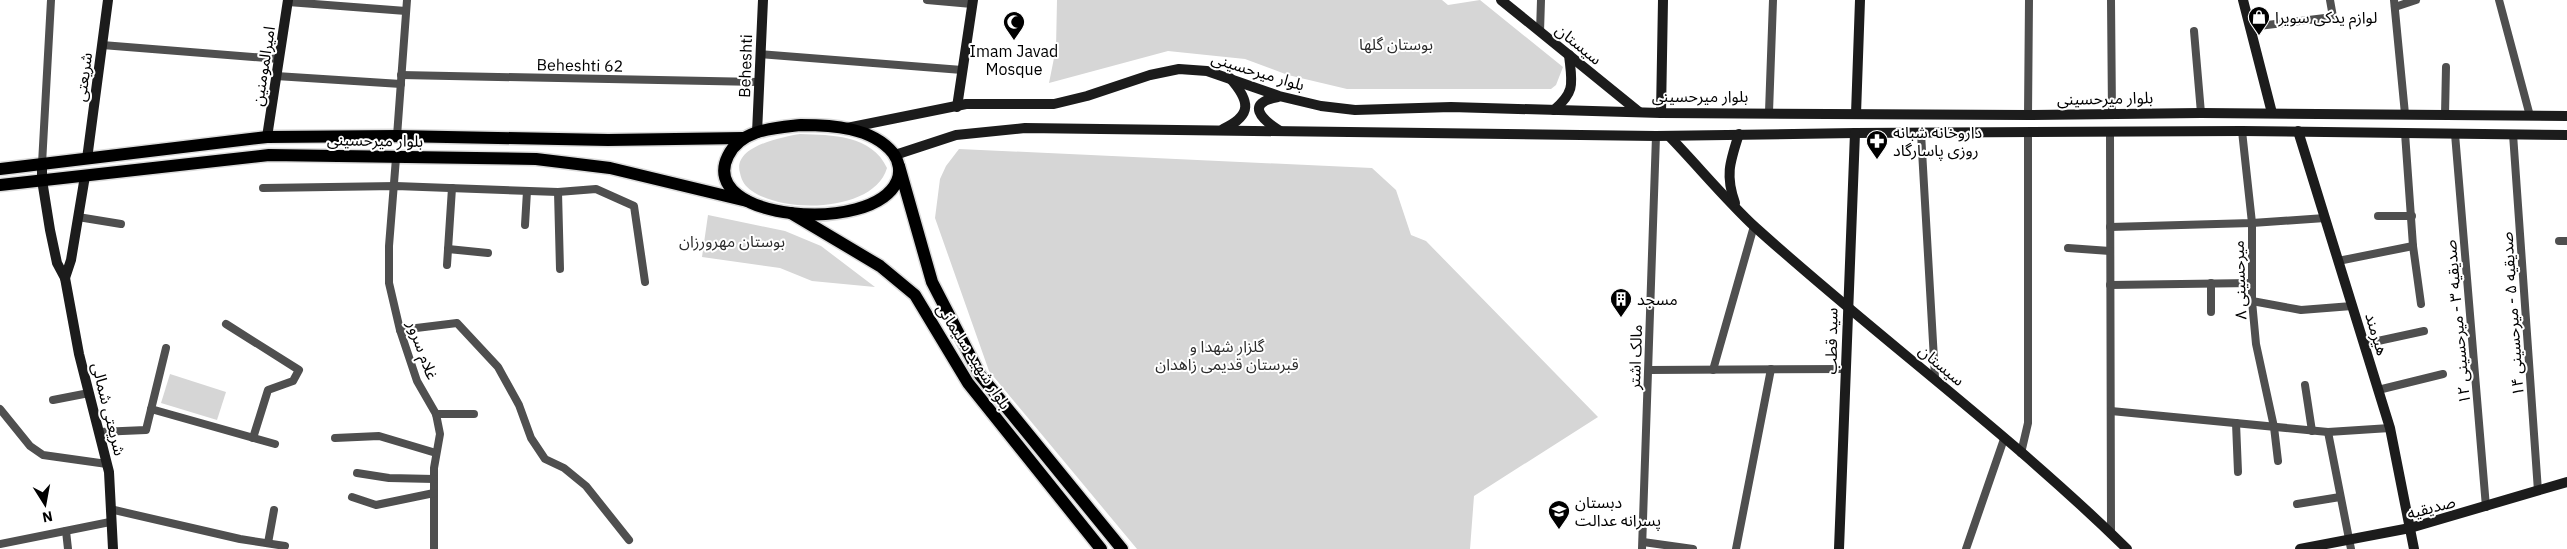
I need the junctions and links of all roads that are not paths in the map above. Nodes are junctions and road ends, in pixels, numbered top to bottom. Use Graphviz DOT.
graph roads {
  1 [pos="51,0"];
  2 [pos="108,0"];
  3 [pos="407,0"];
  4 [pos="763,0"];
  5 [pos="927,0"];
  6 [pos="1501,0"];
  7 [pos="1541,0"];
  8 [pos="1663,0"];
  9 [pos="1773,0"];
  10 [pos="1860,0"];
  11 [pos="2029,0"];
  12 [pos="2111,0"];
  13 [pos="2244,0"];
  14 [pos="2330,0"];
  15 [pos="2416,0"];
  16 [pos="2499,0"];
  17 [pos="288,1"];
  18 [pos="972,2"];
  19 [pos="2394,3"];
  20 [pos="406,11"];
  21 [pos="2250,28"];
  22 [pos="2194,31"];
  23 [pos="1540,32"];
  24 [pos="102,45"];
  25 [pos="760,54"];
  26 [pos="1569,55"];
  27 [pos="279,59"];
  28 [pos="2446,67"];
  29 [pos="962,70"];
  30 [pos="401,75"];
  31 [pos="276,76"];
  32 [pos="1228,76"];
  33 [pos="759,82"];
  34 [pos="400,84"];
  35 [pos="1279,96"];
  36 [pos="957,107"];
  37 [pos="1554,110"];
  38 [pos="1639,112"];
  39 [pos="1769,112"];
  40 [pos="1661,113"];
  41 [pos="2201,113"];
  42 [pos="2272,113"];
  43 [pos="1856,114"];
  44 [pos="2112,114"];
  45 [pos="2381,114"];
  46 [pos="2405,114"];
  47 [pos="1976,115"];
  48 [pos="2028,115"];
  49 [pos="2445,115"];
  50 [pos="2530,116"];
  51 [pos="2567,116"];
  52 [pos="847,128"];
  53 [pos="1220,131"];
  54 [pos="1280,131"];
  55 [pos="2242,131"];
  56 [pos="2028,132"];
  57 [pos="2110,132"];
  58 [pos="2298,132"];
  59 [pos="757,133"];
  60 [pos="1855,133"];
  61 [pos="1921,133"];
  62 [pos="2381,133"];
  63 [pos="2405,133"];
  64 [pos="1740,134"];
  65 [pos="1975,134"];
  66 [pos="2455,134"];
  67 [pos="2513,134"];
  68 [pos="2567,135"];
  69 [pos="267,136"];
  70 [pos="397,136"];
  71 [pos="1656,136"];
  72 [pos="1669,136"];
  73 [pos="743,138"];
  74 [pos="396,158"];
  75 [pos="87,159"];
  76 [pos="897,161"];
  77 [pos="42,164"];
  78 [pos="2,170"];
  79 [pos="85,176"];
  80 [pos="42,180"];
  81 [pos="3,184"];
  82 [pos="396,186"];
  83 [pos="263,188"];
  84 [pos="452,188"];
  85 [pos="527,191"];
  86 [pos="558,192"];
  87 [pos="747,201"];
  88 [pos="1736,207"];
  89 [pos="791,213"];
  90 [pos="2378,216"];
  91 [pos="2412,216"];
  92 [pos="78,217"];
  93 [pos="2325,218"];
  94 [pos="121,224"];
  95 [pos="2252,224"];
  96 [pos="525,225"];
  97 [pos="1754,226"];
  98 [pos="2110,227"];
  99 [pos="2413,246"];
  100 [pos="2068,248"];
  101 [pos="448,249"];
  102 [pos="2110,251"];
  103 [pos="488,253"];
  104 [pos="2338,261"];
  105 [pos="447,264"];
  106 [pos="560,269"];
  107 [pos="65,278"];
  108 [pos="645,282"];
  109 [pos="2211,283"];
  110 [pos="2252,283"];
  111 [pos="2110,285"];
  112 [pos="2252,300"];
  113 [pos="2421,304"];
  114 [pos="1847,306"];
  115 [pos="2352,306"];
  116 [pos="2211,312"];
  117 [pos="226,324"];
  118 [pos="400,330"];
  119 [pos="2424,332"];
  120 [pos="2364,344"];
  121 [pos="166,348"];
  122 [pos="1771,369"];
  123 [pos="1846,369"];
  124 [pos="1649,370"];
  125 [pos="1713,370"];
  126 [pos="2442,374"];
  127 [pos="1935,378"];
  128 [pos="2305,385"];
  129 [pos="2378,390"];
  130 [pos="89,392"];
  131 [pos="53,400"];
  132 [pos="0,409"];
  133 [pos="151,409"];
  134 [pos="2111,410"];
  135 [pos="436,414"];
  136 [pos="474,414"];
  137 [pos="2236,423"];
  138 [pos="2274,427"];
  139 [pos="2390,428"];
  140 [pos="2312,431"];
  141 [pos="99,432"];
  142 [pos="2328,432"];
  143 [pos="253,438"];
  144 [pos="335,438"];
  145 [pos="2004,438"];
  146 [pos="275,444"];
  147 [pos="436,453"];
  148 [pos="2021,453"];
  149 [pos="2278,462"];
  150 [pos="107,464"];
  151 [pos="2238,472"];
  152 [pos="357,473"];
  153 [pos="434,479"];
  154 [pos="2567,482"];
  155 [pos="2538,491"];
  156 [pos="434,492"];
  157 [pos="352,497"];
  158 [pos="2340,497"];
  159 [pos="2296,504"];
  160 [pos="2486,507"];
  161 [pos="110,509"];
  162 [pos="274,510"];
  163 [pos="110,522"];
  164 [pos="2410,528"];
  165 [pos="66,531"];
  166 [pos="2111,533"];
  167 [pos="240,539"];
  168 [pos="629,540"];
  169 [pos="268,543"];
  170 [pos="0,544"];
  171 [pos="2350,544"];
  172 [pos="1642,545"];
  173 [pos="285,546"];
  174 [pos="68,549"];
  175 [pos="112,549"];
  176 [pos="236,549"];
  177 [pos="434,549"];
  178 [pos="1101,549"];
  179 [pos="1122,549"];
  180 [pos="1694,549"];
  181 [pos="1736,549"];
  182 [pos="1838,549"];
  183 [pos="1966,549"];
  184 [pos="2127,549"];
  185 [pos="2300,549"];
  186 [pos="2414,549"];
  1 -- 77 [label="street"];
  2 -- 24 [label="main road, شریعتی"];
  3 -- 20 [label="street"];
  4 -- 25 [label="main road, Beheshti"];
  5 -- 18 [label="street"];
  6 -- 23 [label="main road, سیستان"];
  7 -- 23 [label="street"];
  8 -- 40 [label="main road"];
  9 -- 39 [label="street"];
  10 -- 43 [label="main road"];
  11 -- 48 [label="street"];
  12 -- 44 [label="street"];
  13 -- 21 [label="main road"];
  14 -- 21 [label="street"];
  15 -- 19 [label="street"];
  16 -- 50 [label="street"];
  17 -- 20 [label="street"];
  17 -- 27 [label="main road, امیرالمومنین"];
  18 -- 29 [label="main road"];
  19 -- 46 [label="street"];
  20 -- 30 [label="street"];
  21 -- 42 [label="main road"];
  22 -- 41 [label="street"];
  23 -- 26 [label="main road, سیستان"];
  24 -- 27 [label="street"];
  24 -- 75 [label="main road, شریعتی"];
  25 -- 29 [label="street"];
  25 -- 33 [label="main road, Beheshti"];
  26 -- 37 [label="main road"];
  26 -- 38 [label="main road, سیستان"];
  27 -- 31 [label="main road, امیرالمومنین"];
  28 -- 49 [label="street"];
  29 -- 36 [label="main road"];
  30 -- 33 [label="street, Beheshti 62"];
  30 -- 34 [label="street"];
  31 -- 34 [label="street"];
  31 -- 69 [label="main road, امیرالمومنین"];
  32 -- 35 [label="main road, بلوار میرحسینی"];
  32 -- 36 [label="main road, بلوار میرحسینی"];
  32 -- 53 [label="main road"];
  33 -- 59 [label="main road, Beheshti"];
  34 -- 70 [label="street"];
  35 -- 37 [label="main road, بلوار میرحسینی"];
  35 -- 54 [label="main road"];
  36 -- 52 [label="main road, بلوار میرحسینی"];
  37 -- 38 [label="main road, بلوار میرحسینی"];
  38 -- 40 [label="main road, بلوار میرحسینی"];
  39 -- 40 [label="main road, بلوار میرحسینی"];
  39 -- 43 [label="main road, بلوار میرحسینی"];
  41 -- 42 [label="main road, بلوار میرحسینی"];
  41 -- 44 [label="main road, بلوار میرحسینی"];
  42 -- 45 [label="main road, بلوار میرحسینی"];
  43 -- 47 [label="main road, بلوار میرحسینی"];
  44 -- 48 [label="main road, بلوار میرحسینی"];
  45 -- 46 [label="main road, بلوار میرحسینی"];
  45 -- 62 [label="main road"];
  46 -- 49 [label="main road, بلوار میرحسینی"];
  47 -- 48 [label="main road, بلوار میرحسینی"];
  47 -- 65 [label="main road"];
  49 -- 50 [label="main road, بلوار میرحسینی"];
  50 -- 51 [label="main road, بلوار میرحسینی"];
  52 -- 59 [label="main road"];
  52 -- 76 [label="main road"];
  53 -- 54 [label="main road, بلوار میرحسینی"];
  53 -- 76 [label="main road, بلوار میرحسینی"];
  54 -- 71 [label="main road, بلوار میرحسینی"];
  55 -- 57 [label="main road, بلوار میرحسینی"];
  55 -- 58 [label="main road, بلوار میرحسینی"];
  55 -- 95 [label="street, میرحسینی ۸"];
  56 -- 57 [label="main road, بلوار میرحسینی"];
  56 -- 65 [label="main road, بلوار میرحسینی"];
  56 -- 148 [label="street"];
  57 -- 98 [label="street"];
  58 -- 62 [label="main road, بلوار میرحسینی"];
  58 -- 93 [label="main road, هیرمند"];
  59 -- 73 [label="main road"];
  60 -- 61 [label="main road, بلوار میرحسینی"];
  60 -- 64 [label="main road, بلوار میرحسینی"];
  60 -- 114 [label="main road, سید قطب"];
  61 -- 65 [label="main road, بلوار میرحسینی"];
  61 -- 127 [label="street"];
  62 -- 63 [label="main road, بلوار میرحسینی"];
  63 -- 66 [label="main road, بلوار میرحسینی"];
  63 -- 91 [label="street"];
  64 -- 72 [label="main road, بلوار میرحسینی"];
  64 -- 88 [label="main road, سیستان"];
  66 -- 67 [label="main road, بلوار میرحسینی"];
  66 -- 160 [label="street, صدیقیه ۳ - میرحسینی ۱۲"];
  67 -- 68 [label="main road, بلوار میرحسینی"];
  67 -- 155 [label="street, صدیقیه ۵ - میرحسینی ۱۴"];
  69 -- 70 [label="main road, بلوار میرحسینی"];
  69 -- 75 [label="main road, بلوار میرحسینی"];
  70 -- 73 [label="main road, بلوار میرحسینی"];
  71 -- 72 [label="main road, بلوار میرحسینی"];
  71 -- 124 [label="street, مالک اشتر"];
  72 -- 88 [label="main road, سیستان"];
  73 -- 87 [label="main road"];
  74 -- 79 [label="main road, بلوار میرحسینی"];
  74 -- 82 [label="street, غلام سرور"];
  74 -- 87 [label="main road, بلوار میرحسینی"];
  75 -- 77 [label="main road, بلوار میرحسینی"];
  76 -- 89 [label="main road"];
  76 -- 179 [label="main road, بلوار شهید سلیمانی"];
  77 -- 78 [label="main road, بلوار میرحسینی"];
  77 -- 80 [label="main road, شریعتی شمالی"];
  79 -- 80 [label="main road, بلوار میرحسینی"];
  79 -- 92 [label="main road, شریعتی شمالی"];
  80 -- 81 [label="main road, بلوار میرحسینی"];
  80 -- 107 [label="main road, شریعتی شمالی"];
  82 -- 83 [label="street"];
  82 -- 84 [label="street"];
  82 -- 118 [label="street, غلام سرور"];
  84 -- 85 [label="street"];
  84 -- 101 [label="street"];
  85 -- 86 [label="street"];
  85 -- 96 [label="street"];
  86 -- 106 [label="street"];
  86 -- 108 [label="street"];
  87 -- 89 [label="main road, بلوار میرحسینی"];
  88 -- 97 [label="main road, سیستان"];
  89 -- 178 [label="main road, بلوار شهید سلیمانی"];
  90 -- 91 [label="street"];
  91 -- 99 [label="street"];
  92 -- 94 [label="street"];
  92 -- 107 [label="main road, شریعتی شمالی"];
  93 -- 95 [label="street"];
  93 -- 104 [label="main road, هیرمند"];
  95 -- 98 [label="street"];
  95 -- 110 [label="street, میرحسینی ۸"];
  97 -- 114 [label="main road, سیستان"];
  97 -- 125 [label="street"];
  98 -- 102 [label="street"];
  99 -- 104 [label="street"];
  99 -- 113 [label="street"];
  100 -- 102 [label="street"];
  101 -- 103 [label="street"];
  101 -- 105 [label="street"];
  102 -- 111 [label="street"];
  104 -- 115 [label="main road, هیرمند"];
  107 -- 130 [label="main road, شریعتی شمالی"];
  109 -- 110 [label="street"];
  109 -- 111 [label="street"];
  109 -- 116 [label="street"];
  110 -- 112 [label="street, میرحسینی ۸"];
  111 -- 134 [label="street"];
  112 -- 115 [label="street"];
  112 -- 138 [label="street, میرحسینی ۸"];
  114 -- 123 [label="main road, سید قطب"];
  114 -- 127 [label="main road, سیستان"];
  115 -- 120 [label="main road, هیرمند"];
  117 -- 143 [label="street"];
  118 -- 135 [label="street, غلام سرور"];
  118 -- 168 [label="street"];
  119 -- 120 [label="street"];
  120 -- 129 [label="main road, هیرمند"];
  121 -- 133 [label="street"];
  122 -- 123 [label="street"];
  122 -- 125 [label="street"];
  122 -- 181 [label="street"];
  123 -- 182 [label="main road, سید قطب"];
  124 -- 125 [label="street"];
  124 -- 172 [label="street, مالک اشتر"];
  126 -- 129 [label="street"];
  127 -- 145 [label="main road, سیستان"];
  128 -- 140 [label="street"];
  129 -- 139 [label="main road, هیرمند"];
  130 -- 131 [label="street"];
  130 -- 141 [label="main road, شریعتی شمالی"];
  132 -- 150 [label="street"];
  133 -- 141 [label="street"];
  133 -- 143 [label="street"];
  134 -- 137 [label="street"];
  134 -- 166 [label="street"];
  135 -- 136 [label="street"];
  135 -- 147 [label="street, غلام سرور"];
  137 -- 138 [label="street"];
  137 -- 151 [label="street"];
  138 -- 140 [label="street"];
  138 -- 149 [label="street, میرحسینی ۸"];
  139 -- 142 [label="street"];
  139 -- 164 [label="main road, هیرمند"];
  140 -- 142 [label="street"];
  141 -- 150 [label="main road, شریعتی شمالی"];
  142 -- 158 [label="street"];
  143 -- 146 [label="street"];
  144 -- 147 [label="street"];
  145 -- 148 [label="main road, سیستان"];
  145 -- 183 [label="street"];
  147 -- 153 [label="street, غلام سرور"];
  148 -- 166 [label="main road, سیستان"];
  150 -- 161 [label="main road, شریعتی شمالی"];
  152 -- 153 [label="street"];
  153 -- 156 [label="street, غلام سرور"];
  154 -- 155 [label="main road, صدیقیه"];
  155 -- 160 [label="main road, صدیقیه"];
  156 -- 157 [label="street"];
  156 -- 177 [label="street, غلام سرور"];
  158 -- 159 [label="street"];
  158 -- 171 [label="street"];
  160 -- 164 [label="main road, صدیقیه"];
  161 -- 163 [label="main road, شریعتی شمالی"];
  161 -- 167 [label="street"];
  162 -- 169 [label="street"];
  163 -- 165 [label="street"];
  163 -- 175 [label="main road, شریعتی شمالی"];
  164 -- 171 [label="main road, صدیقیه"];
  164 -- 186 [label="main road, هیرمند"];
  165 -- 170 [label="street"];
  165 -- 174 [label="street"];
  166 -- 184 [label="main road, سیستان"];
  167 -- 169 [label="street"];
  167 -- 176 [label="street"];
  169 -- 173 [label="street"];
  171 -- 185 [label="main road, صدیقیه"];
  172 -- 180 [label="street"];
}
